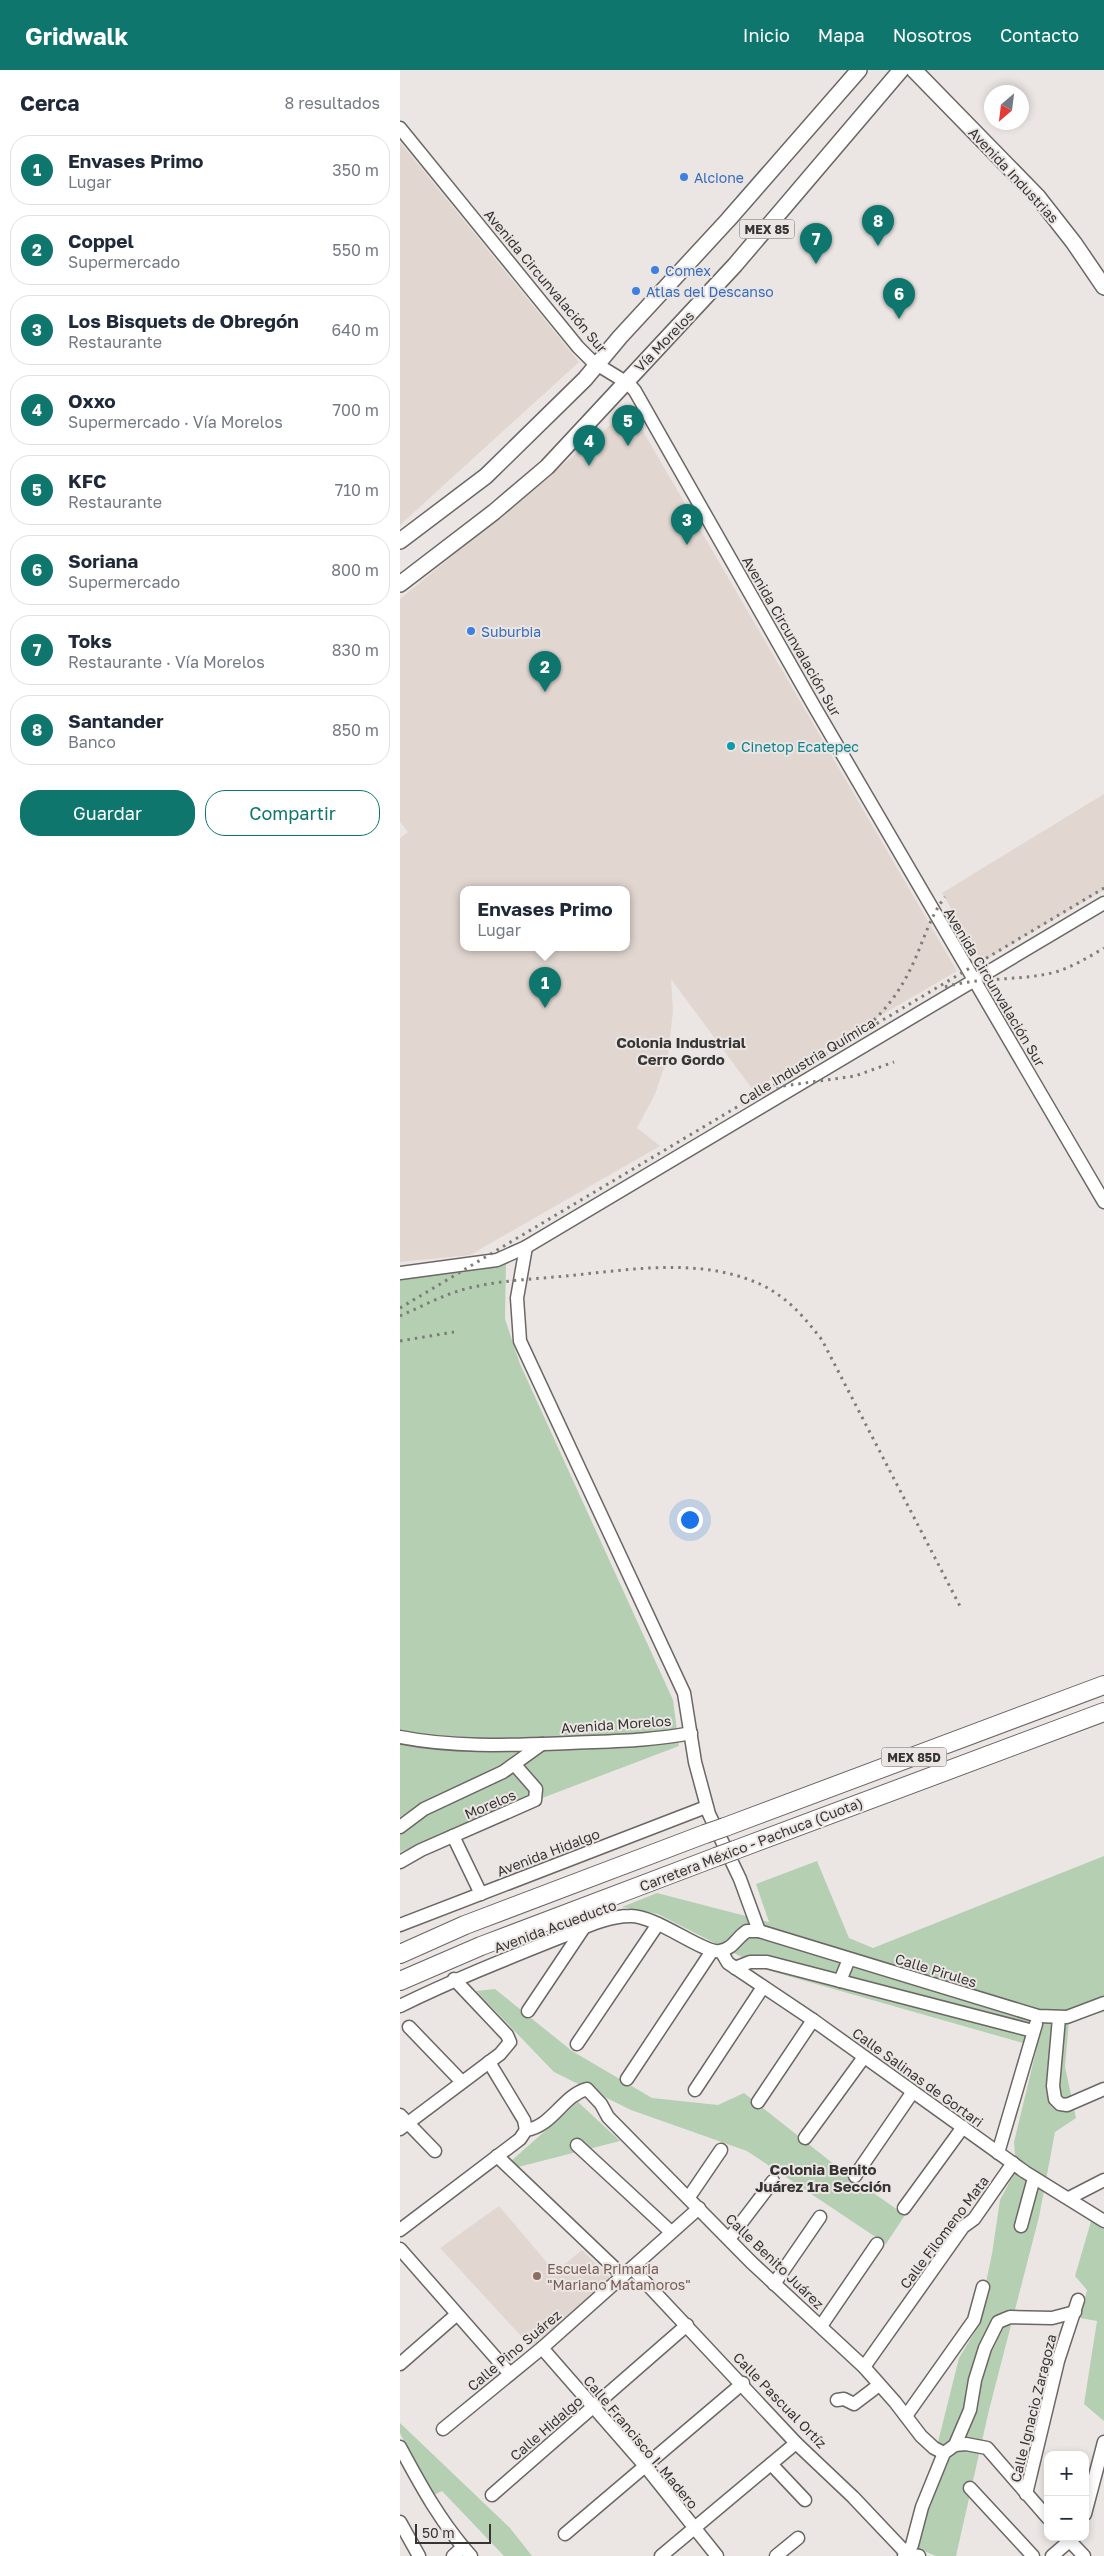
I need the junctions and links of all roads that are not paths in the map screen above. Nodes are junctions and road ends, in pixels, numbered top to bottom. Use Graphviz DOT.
graph roads {
  1 [pos="859,70"];
  2 [pos="902,70"];
  3 [pos="914,70"];
  4 [pos="400,128"];
  5 [pos="1104,287"];
  6 [pos="597,365"];
  7 [pos="624,381"];
  8 [pos="400,541"];
  9 [pos="400,584"];
  10 [pos="1104,903"];
  11 [pos="974,980"];
  12 [pos="1104,1202"];
  13 [pos="526,1247"];
  14 [pos="400,1273"];
  15 [pos="1104,1685"];
  16 [pos="1104,1712"];
  17 [pos="691,1733"];
  18 [pos="400,1737"];
  19 [pos="542,1744"];
  20 [pos="515,1765"];
  21 [pos="706,1807"];
  22 [pos="400,1827"];
  23 [pos="453,1836"];
  24 [pos="400,1862"];
  25 [pos="481,1894"];
  26 [pos="658,1924"];
  27 [pos="400,1925"];
  28 [pos="583,1929"];
  29 [pos="759,1931"];
  30 [pos="716,1951"];
  31 [pos="400,1954"];
  32 [pos="850,1959"];
  33 [pos="736,1968"];
  34 [pos="454,1979"];
  35 [pos="400,1981"];
  36 [pos="840,1981"];
  37 [pos="763,1987"];
  38 [pos="1104,2003"];
  39 [pos="400,2006"];
  40 [pos="528,2011"];
  41 [pos="1038,2016"];
  42 [pos="1059,2018"];
  43 [pos="813,2020"];
  44 [pos="409,2027"];
  45 [pos="1033,2031"];
  46 [pos="577,2044"];
  47 [pos="864,2057"];
  48 [pos="489,2062"];
  49 [pos="626,2079"];
  50 [pos="462,2082"];
  51 [pos="1104,2089"];
  52 [pos="695,2090"];
  53 [pos="912,2093"];
  54 [pos="758,2102"];
  55 [pos="403,2122"];
  56 [pos="963,2128"];
  57 [pos="526,2130"];
  58 [pos="805,2138"];
  59 [pos="577,2146"];
  60 [pos="721,2150"];
  61 [pos="435,2151"];
  62 [pos="998,2153"];
  63 [pos="497,2156"];
  64 [pos="1013,2163"];
  65 [pos="855,2176"];
  66 [pos="1034,2178"];
  67 [pos="1104,2180"];
  68 [pos="773,2181"];
  69 [pos="689,2198"];
  70 [pos="1069,2198"];
  71 [pos="699,2208"];
  72 [pos="904,2208"];
  73 [pos="820,2217"];
  74 [pos="1104,2221"];
  75 [pos="1021,2226"];
  76 [pos="400,2230"];
  77 [pos="671,2232"];
  78 [pos="729,2239"];
  79 [pos="877,2244"];
  80 [pos="400,2249"];
  81 [pos="627,2272"];
  82 [pos="774,2284"];
  83 [pos="983,2286"];
  84 [pos="456,2315"];
  85 [pos="687,2325"];
  86 [pos="821,2326"];
  87 [pos="542,2348"];
  88 [pos="400,2364"];
  89 [pos="864,2367"];
  90 [pos="510,2374"];
  91 [pos="743,2383"];
  92 [pos="880,2385"];
  93 [pos="837,2400"];
  94 [pos="593,2407"];
  95 [pos="906,2416"];
  96 [pos="443,2429"];
  97 [pos="1104,2442"];
  98 [pos="796,2443"];
  99 [pos="955,2445"];
  100 [pos="400,2447"];
  101 [pos="944,2453"];
  102 [pos="771,2464"];
  103 [pos="646,2467"];
  104 [pos="970,2488"];
  105 [pos="1026,2494"];
  106 [pos="492,2495"];
  107 [pos="1089,2499"];
  108 [pos="805,2500"];
  109 [pos="1044,2514"];
  110 [pos="400,2522"];
  111 [pos="694,2528"];
  112 [pos="565,2534"];
  113 [pos="798,2538"];
  114 [pos="1068,2541"];
  115 [pos="1072,2541"];
  116 [pos="462,2553"];
  117 [pos="910,2555"];
  118 [pos="419,2556"];
  119 [pos="661,2556"];
  120 [pos="717,2556"];
  121 [pos="776,2556"];
  122 [pos="1033,2556"];
  123 [pos="1052,2556"];
  124 [pos="1084,2556"];
  1 -- 6 [label="main road, MEX 85"];
  2 -- 7 [label="main road, Vía Morelos / MEX 85"];
  3 -- 5 [label="main road, Avenida Industrias"];
  4 -- 6 [label="street, Avenida Circunvalación Sur"];
  6 -- 7 [label="street, Avenida Circunvalación Sur"];
  6 -- 8 [label="main road, MEX 85"];
  7 -- 9 [label="main road, Vía Morelos / MEX 85"];
  7 -- 11 [label="street, Avenida Circunvalación Sur"];
  10 -- 11 [label="street, Calle Industria Química"];
  11 -- 12 [label="street, Avenida Circunvalación Sur"];
  11 -- 13 [label="street, Calle Industria Química"];
  13 -- 14 [label="street, Calle Industria Química"];
  13 -- 17 [label="street"];
  15 -- 31 [label="highway, Carretera México - Pachuca (Cuota) / MEX 85D, bridge"];
  16 -- 35 [label="highway, Carretera México - Pachuca (Cuota) / MEX 85D, bridge"];
  17 -- 19 [label="street, Avenida Morelos"];
  17 -- 21 [label="street"];
  18 -- 19 [label="street, Avenida Morelos"];
  19 -- 20 [label="street"];
  20 -- 22 [label="street"];
  20 -- 23 [label="street, Morelos"];
  21 -- 25 [label="street, Avenida Hidalgo"];
  21 -- 29 [label="street"];
  23 -- 24 [label="street, Morelos"];
  23 -- 25 [label="street"];
  25 -- 27 [label="street, Avenida Hidalgo"];
  26 -- 28 [label="street, Avenida Acueducto"];
  26 -- 30 [label="street, Avenida Acueducto"];
  26 -- 46 [label="street"];
  28 -- 34 [label="street, Avenida Acueducto"];
  28 -- 40 [label="street"];
  29 -- 30 [label="street"];
  29 -- 32 [label="street, Calle Pirules"];
  30 -- 33 [label="street, Calle Salinas de Gortari"];
  30 -- 49 [label="street"];
  32 -- 36 [label="street"];
  32 -- 41 [label="street, Calle Pirules"];
  33 -- 36 [label="street"];
  33 -- 37 [label="street, Calle Salinas de Gortari"];
  34 -- 39 [label="street, Avenida Acueducto"];
  34 -- 48 [label="street"];
  36 -- 45 [label="street"];
  37 -- 43 [label="street, Calle Salinas de Gortari"];
  37 -- 52 [label="street"];
  38 -- 42 [label="street, Calle Pirules"];
  41 -- 42 [label="street, Calle Pirules"];
  41 -- 45 [label="street"];
  42 -- 51 [label="street"];
  43 -- 47 [label="street, Calle Salinas de Gortari"];
  43 -- 54 [label="street"];
  44 -- 50 [label="street"];
  45 -- 62 [label="street"];
  47 -- 53 [label="street, Calle Salinas de Gortari"];
  47 -- 58 [label="street"];
  48 -- 50 [label="street"];
  48 -- 57 [label="street"];
  50 -- 55 [label="street"];
  53 -- 56 [label="street, Calle Salinas de Gortari"];
  53 -- 65 [label="street"];
  55 -- 61 [label="street"];
  56 -- 62 [label="street, Calle Salinas de Gortari"];
  56 -- 72 [label="street"];
  57 -- 63 [label="street"];
  57 -- 69 [label="street, Calle Benito Juárez"];
  59 -- 77 [label="street"];
  60 -- 69 [label="street"];
  62 -- 64 [label="street, Calle Salinas de Gortari"];
  63 -- 76 [label="street"];
  63 -- 81 [label="street, Calle Pascual Ortíz"];
  64 -- 66 [label="street, Calle Salinas de Gortari"];
  64 -- 89 [label="street, Calle Filomeno Mata"];
  66 -- 70 [label="street, Calle Salinas de Gortari"];
  66 -- 75 [label="street"];
  67 -- 70 [label="street"];
  68 -- 78 [label="street"];
  69 -- 71 [label="street, Calle Benito Juárez"];
  70 -- 74 [label="street, Calle Salinas de Gortari"];
  71 -- 77 [label="street, Calle Pino Suárez"];
  71 -- 78 [label="street, Calle Benito Juárez"];
  73 -- 82 [label="street"];
  77 -- 81 [label="street, Calle Pino Suárez"];
  78 -- 82 [label="street, Calle Benito Juárez"];
  79 -- 86 [label="street"];
  80 -- 84 [label="street"];
  81 -- 85 [label="street, Calle Pascual Ortíz"];
  81 -- 87 [label="street, Calle Pino Suárez"];
  82 -- 86 [label="street, Calle Benito Juárez"];
  83 -- 95 [label="street"];
  84 -- 88 [label="street"];
  84 -- 90 [label="street"];
  85 -- 91 [label="street, Calle Pascual Ortíz"];
  85 -- 94 [label="street, Calle Hidalgo"];
  86 -- 89 [label="street, Calle Benito Juárez"];
  87 -- 90 [label="street, Calle Pino Suárez"];
  87 -- 94 [label="street, Calle Francisco I. Madero"];
  89 -- 92 [label="street, Calle Benito Juárez"];
  90 -- 96 [label="street, Calle Pino Suárez"];
  91 -- 98 [label="street, Calle Pascual Ortíz"];
  91 -- 103 [label="street"];
  92 -- 93 [label="street"];
  92 -- 95 [label="street, Calle Benito Juárez"];
  94 -- 103 [label="street, Calle Francisco I. Madero"];
  94 -- 106 [label="street, Calle Hidalgo"];
  95 -- 101 [label="street, Calle Benito Juárez"];
  97 -- 107 [label="street"];
  98 -- 102 [label="street"];
  98 -- 117 [label="street, Calle Pascual Ortíz"];
  99 -- 101 [label="street"];
  99 -- 105 [label="street"];
  99 -- 105 [label="street, Calle Ignacio Zaragoza"];
  100 -- 116 [label="street"];
  101 -- 117 [label="street"];
  102 -- 108 [label="street"];
  102 -- 111 [label="street"];
  103 -- 111 [label="street, Calle Francisco I. Madero"];
  103 -- 112 [label="street"];
  104 -- 122 [label="street"];
  105 -- 109 [label="street"];
  110 -- 118 [label="street"];
  111 -- 119 [label="street"];
  111 -- 120 [label="street, Calle Francisco I. Madero"];
  113 -- 121 [label="street"];
  114 -- 123 [label="street"];
  115 -- 124 [label="street"];
}
